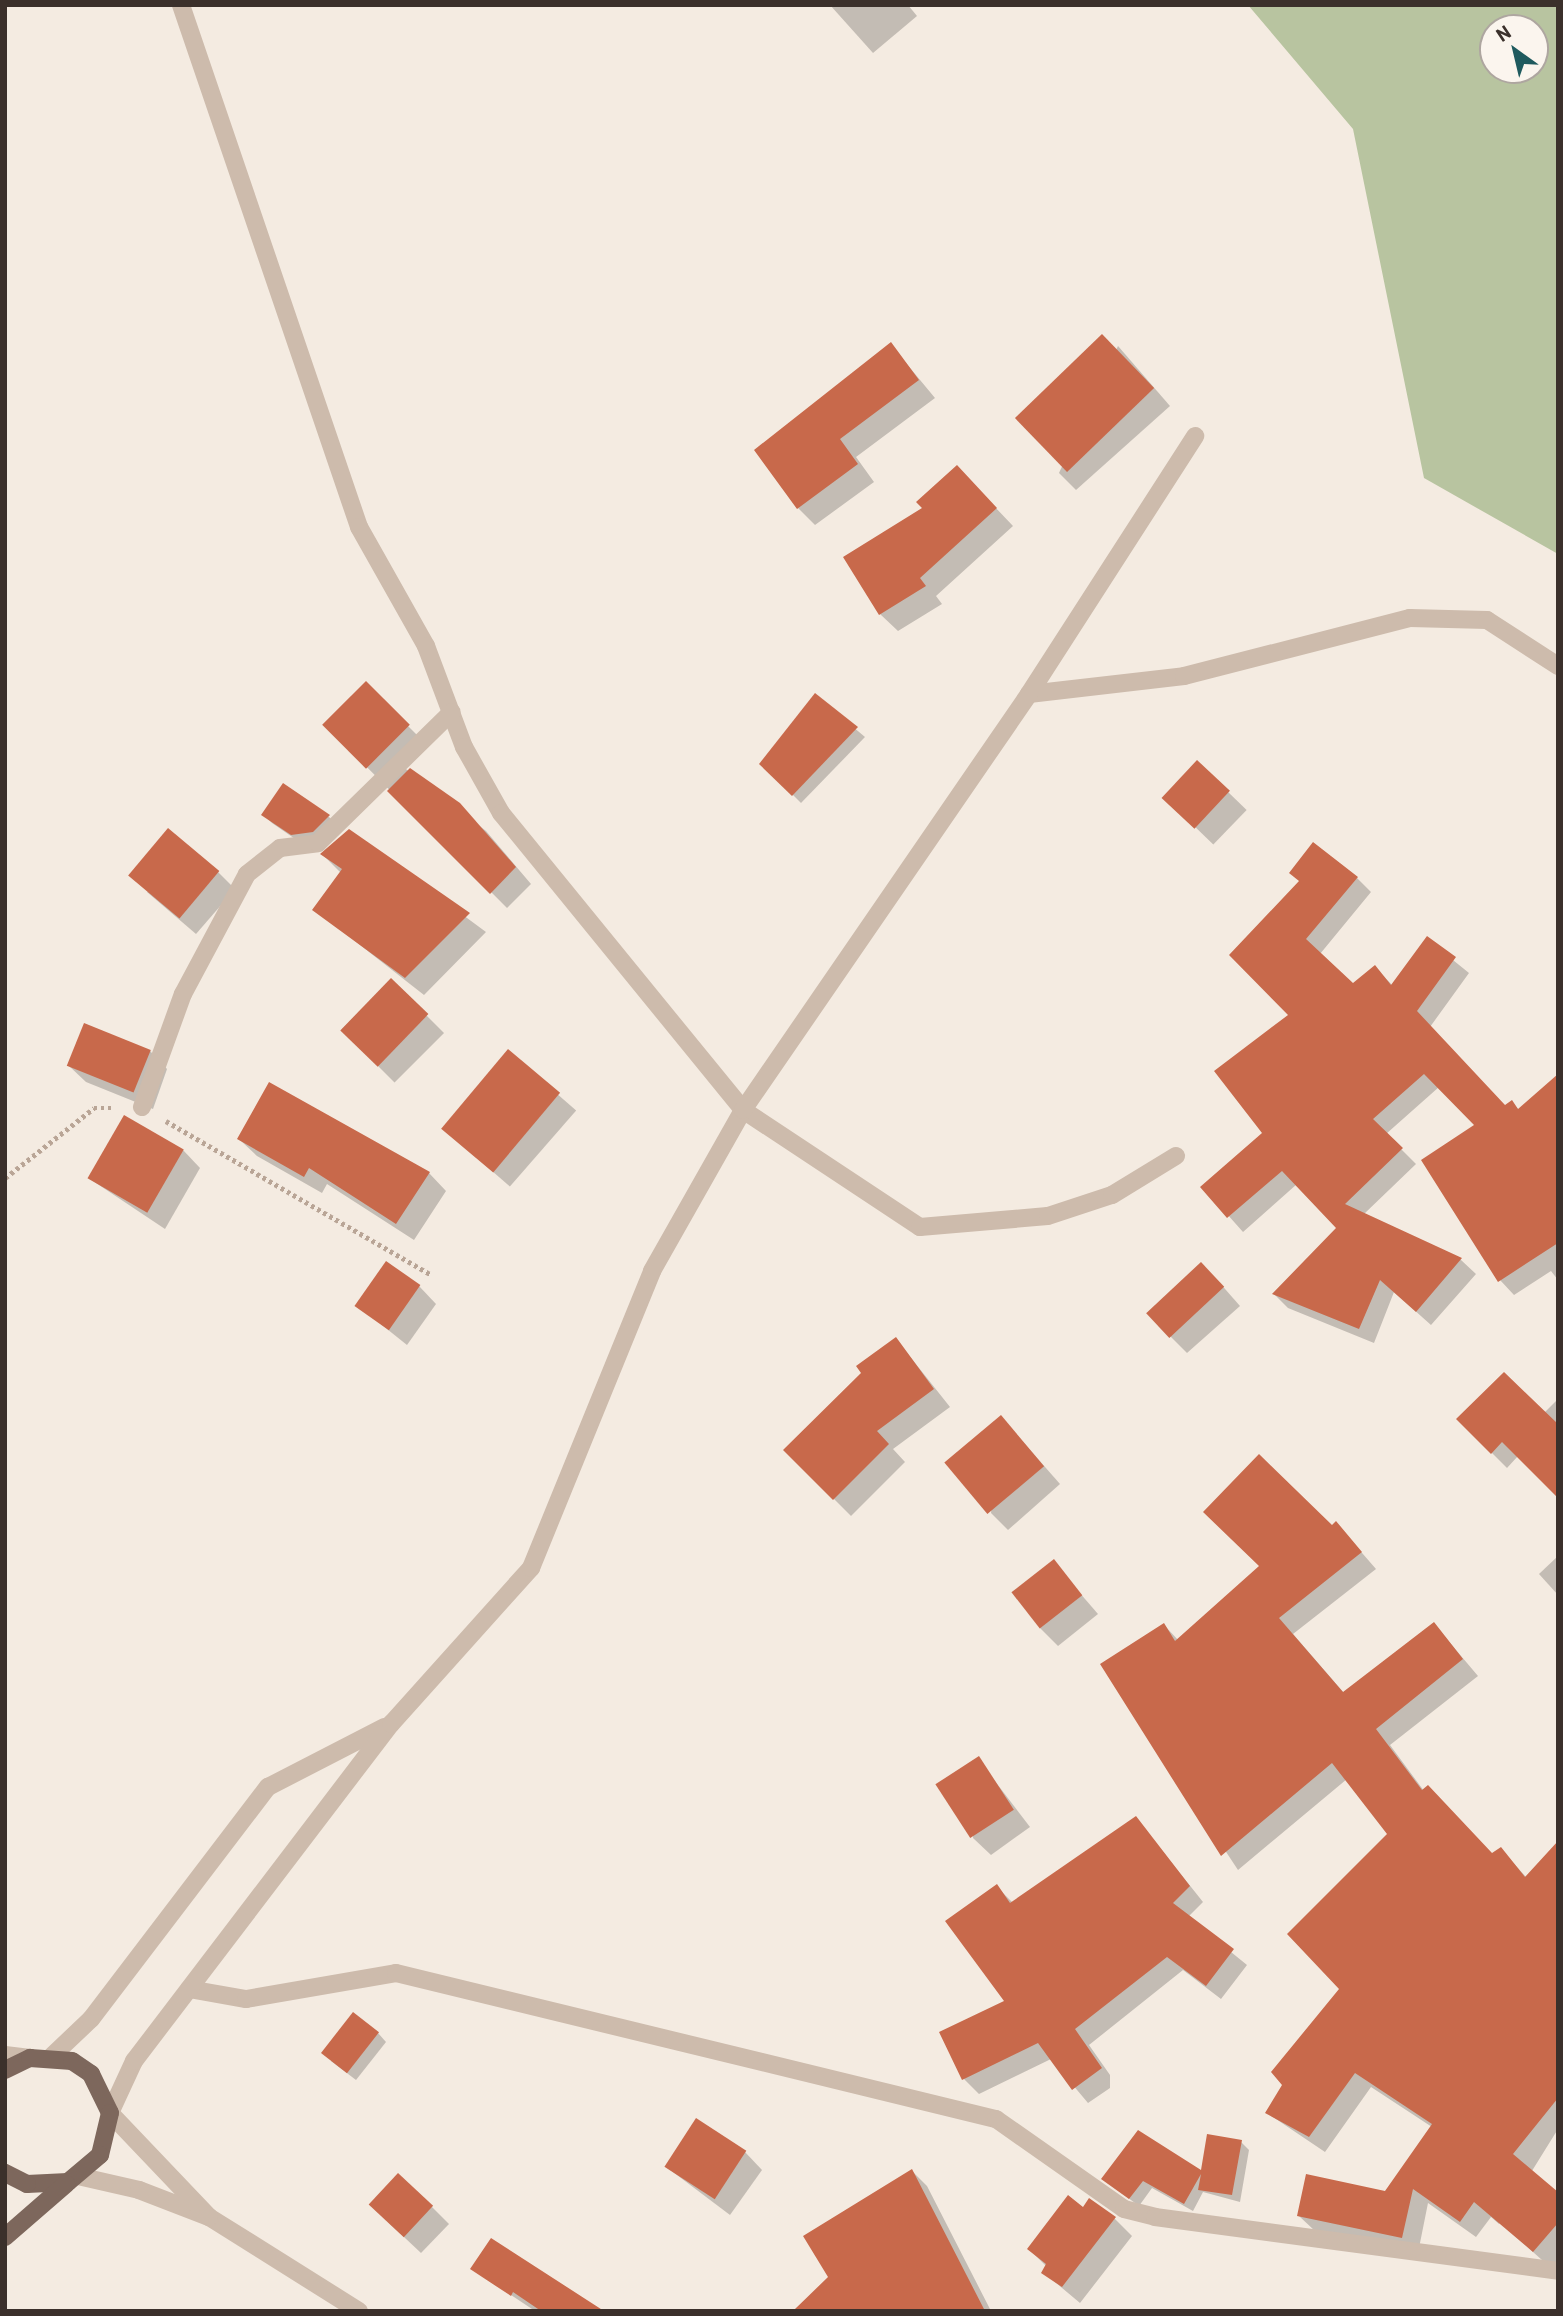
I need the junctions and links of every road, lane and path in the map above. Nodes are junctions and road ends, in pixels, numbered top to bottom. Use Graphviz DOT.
graph roads {
  1 [pos="181,5"];
  2 [pos="1195,436"];
  3 [pos="1558,666"];
  4 [pos="1029,694"];
  5 [pos="453,712"];
  6 [pos="142,1107"];
  7 [pos="743,1110"];
  8 [pos="1176,1156"];
  9 [pos="5,1178"];
  10 [pos="432,1275"];
  11 [pos="391,1724"];
  12 [pos="189,1989"];
  13 [pos="5,2055"];
  14 [pos="52,2056"];
  15 [pos="30,2058"];
  16 [pos="5,2070"];
  17 [pos="110,2113"];
  18 [pos="5,2173"];
  19 [pos="73,2179"];
  20 [pos="209,2217"];
  21 [pos="5,2237"];
  22 [pos="1558,2271"];
  23 [pos="359,2311"];
  1 -- 5 [label="street"];
  2 -- 4 [label="street"];
  3 -- 4 [label="street"];
  4 -- 7 [label="street"];
  5 -- 6 [label="street"];
  5 -- 7 [label="street"];
  6 -- 9 [label="path"];
  6 -- 10 [label="path"];
  7 -- 8 [label="street"];
  7 -- 11 [label="street"];
  11 -- 12 [label="street"];
  11 -- 14 [label="street"];
  12 -- 17 [label="street"];
  12 -- 22 [label="street"];
  13 -- 15 [label="street"];
  14 -- 15 [label="main road"];
  14 -- 17 [label="main road"];
  15 -- 16 [label="main road"];
  17 -- 19 [label="main road"];
  17 -- 20 [label="street"];
  18 -- 19 [label="main road"];
  19 -- 20 [label="street"];
  19 -- 21 [label="main road"];
  20 -- 23 [label="street"];
}
